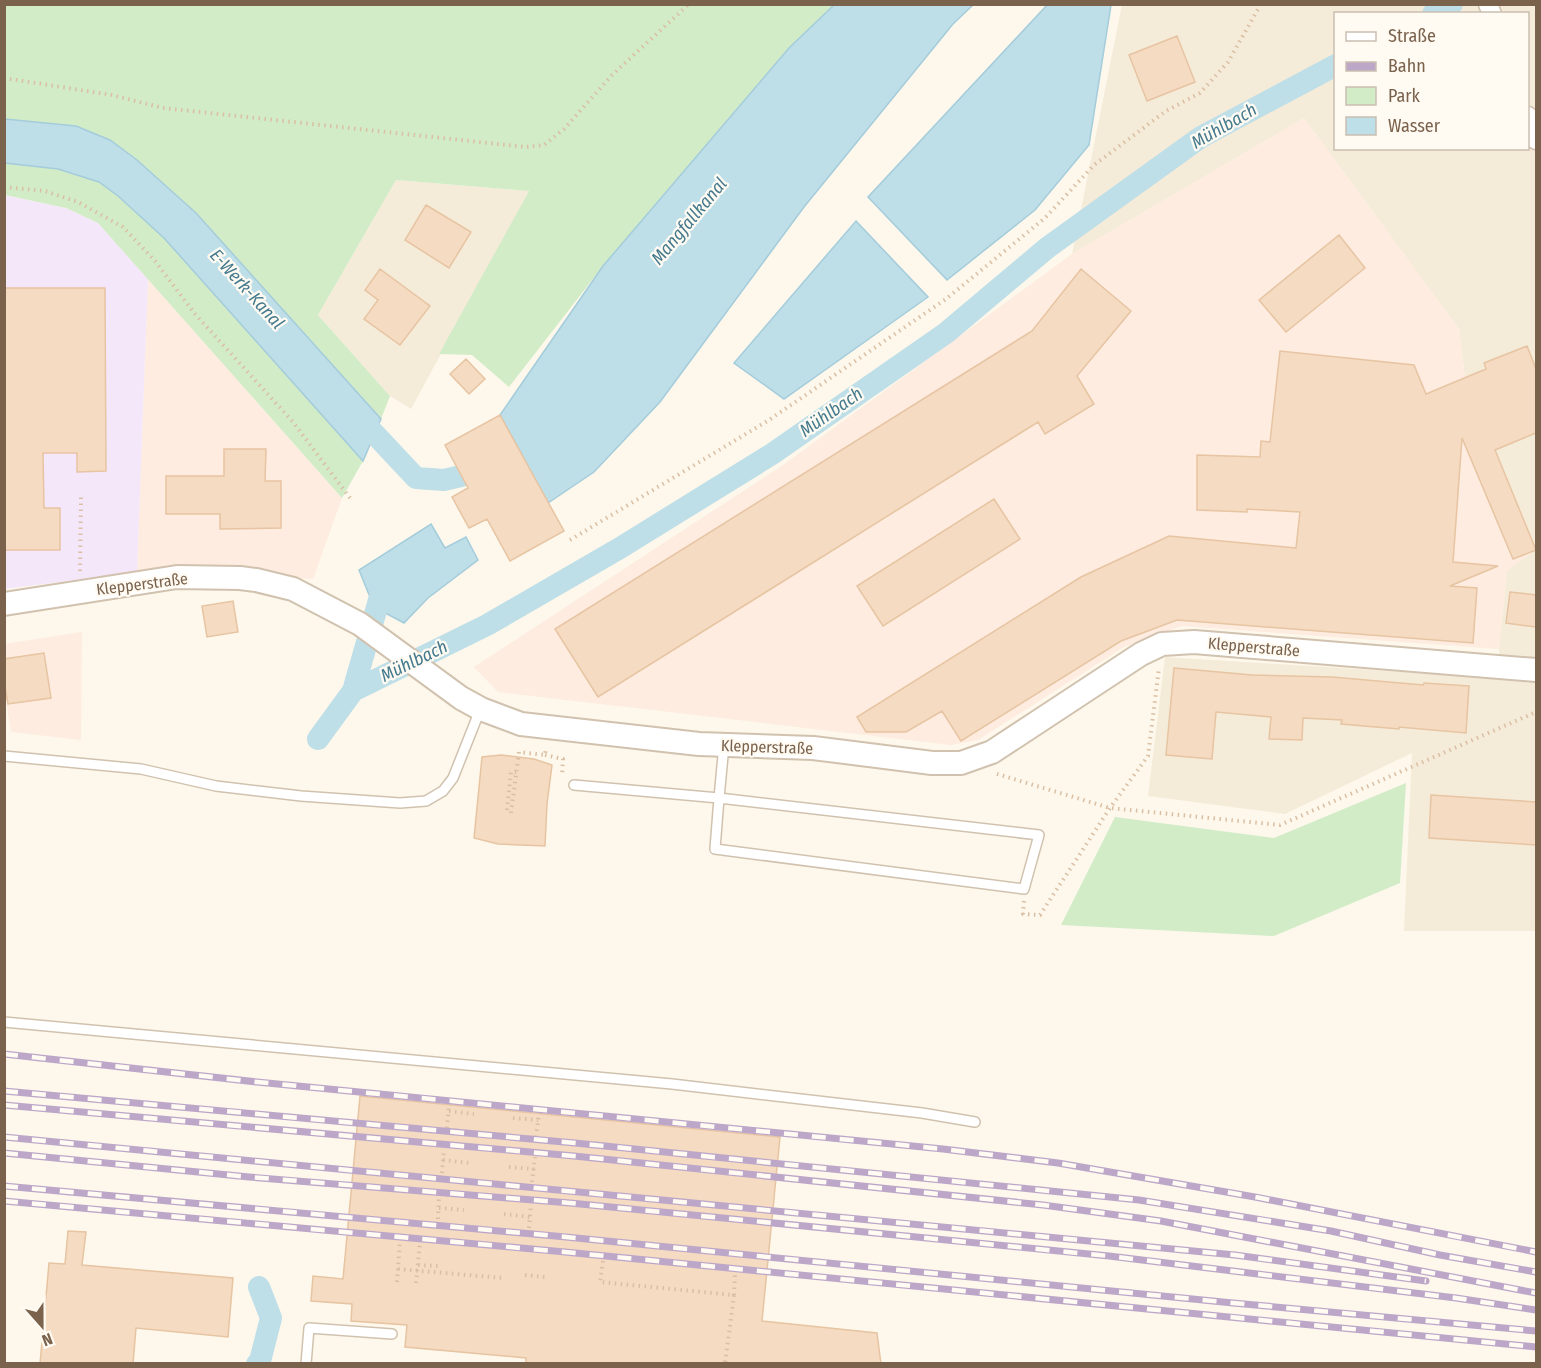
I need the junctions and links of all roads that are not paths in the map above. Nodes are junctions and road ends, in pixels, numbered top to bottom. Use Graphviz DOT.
graph roads {
  1 [pos="1529,121"];
  2 [pos="1536,140"];
  3 [pos="4,604"];
  4 [pos="1536,670"];
  5 [pos="481,709"];
  6 [pos="724,745"];
  7 [pos="4,756"];
  8 [pos="574,785"];
  9 [pos="719,798"];
  10 [pos="4,1022"];
  11 [pos="975,1122"];
  12 [pos="392,1334"];
  13 [pos="306,1364"];
  1 -- 2 [label="street"];
  3 -- 5 [label="street, Klepperstraße"];
  4 -- 6 [label="street, Klepperstraße"];
  5 -- 6 [label="street, Klepperstraße"];
  5 -- 7 [label="lane"];
  6 -- 9 [label="lane"];
  8 -- 9 [label="lane"];
  9 -- 9 [label="lane"];
  10 -- 11 [label="lane"];
  12 -- 13 [label="lane"];
}
